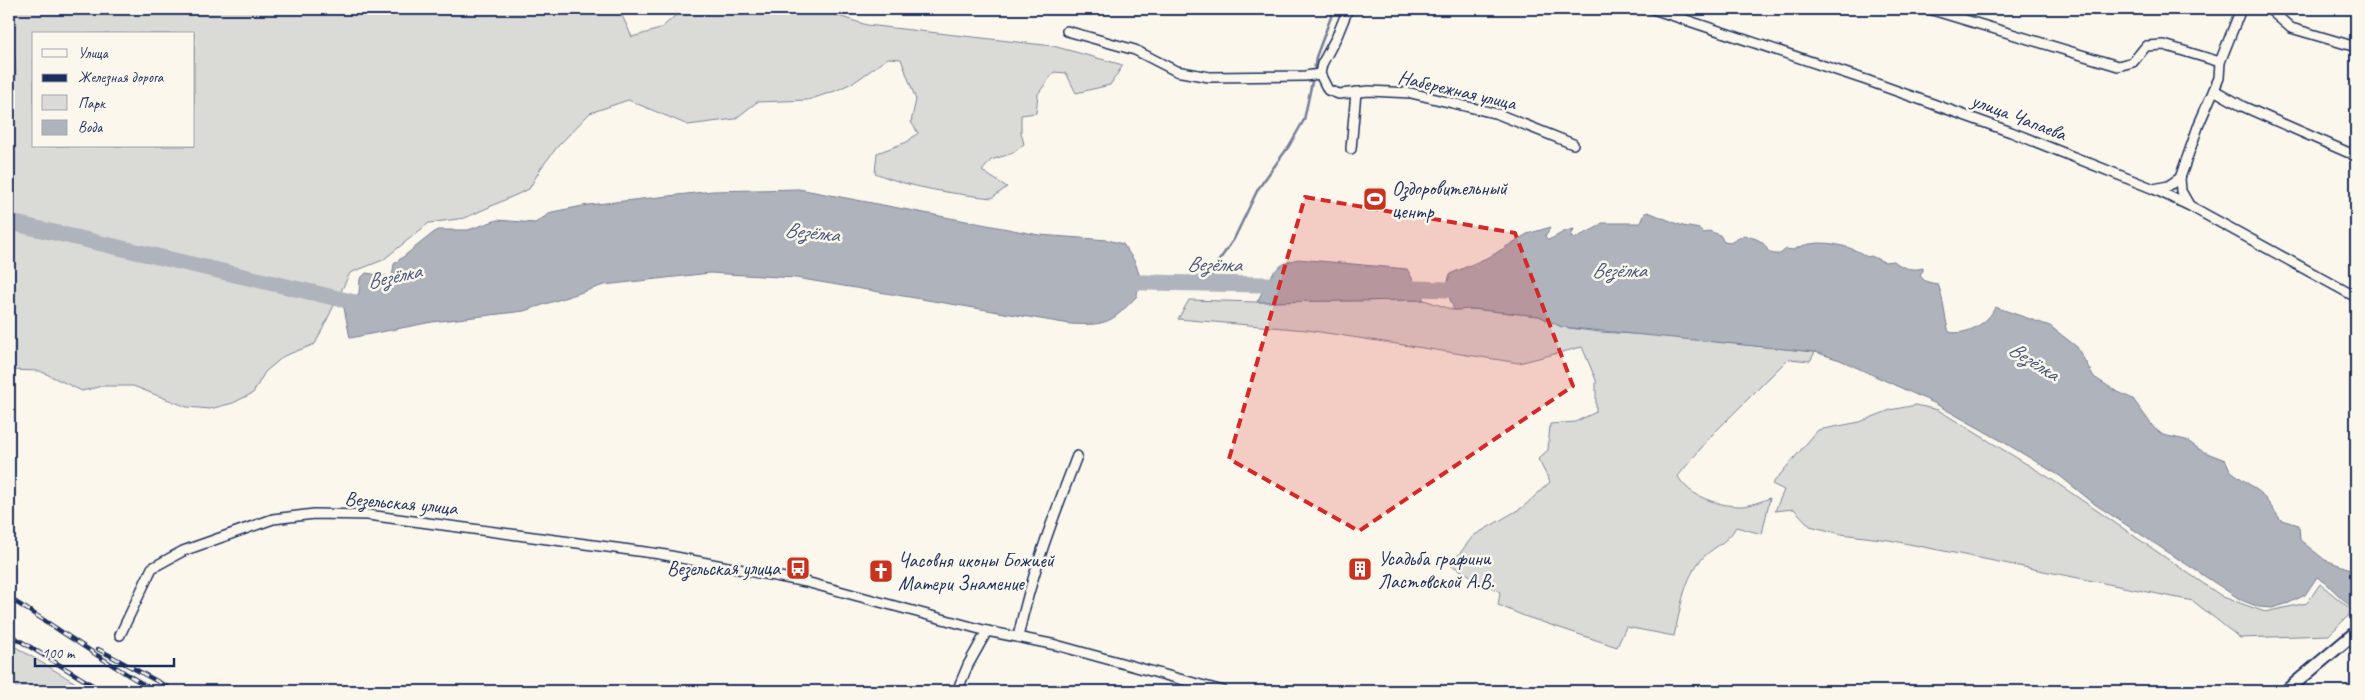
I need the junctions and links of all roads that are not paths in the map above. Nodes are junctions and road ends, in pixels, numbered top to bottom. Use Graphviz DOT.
graph roads {
  1 [pos="1348,9"];
  2 [pos="1653,9"];
  3 [pos="1929,9"];
  4 [pos="2241,9"];
  5 [pos="2269,9"];
  6 [pos="1067,31"];
  7 [pos="2356,46"];
  8 [pos="2220,62"];
  9 [pos="1320,74"];
  10 [pos="2214,90"];
  11 [pos="1356,92"];
  12 [pos="1573,144"];
  13 [pos="1351,149"];
  14 [pos="2356,156"];
  15 [pos="2180,178"];
  16 [pos="2154,189"];
  17 [pos="2190,206"];
  18 [pos="2356,297"];
  19 [pos="1077,456"];
  20 [pos="987,631"];
  21 [pos="2356,632"];
  22 [pos="120,635"];
  23 [pos="1018,637"];
  24 [pos="957,691"];
  25 [pos="1223,691"];
  26 [pos="2286,691"];
  1 -- 9 [label="street"];
  2 -- 16 [label="street, улица Чапаева"];
  3 -- 8 [label="street"];
  4 -- 8 [label="street"];
  5 -- 7 [label="street"];
  6 -- 9 [label="street"];
  8 -- 10 [label="street"];
  9 -- 11 [label="street, Набережная улица"];
  10 -- 14 [label="street"];
  10 -- 15 [label="street"];
  11 -- 12 [label="street, Набережная улица"];
  11 -- 13 [label="street"];
  15 -- 16 [label="street"];
  15 -- 17 [label="street"];
  16 -- 17 [label="street, улица Чапаева"];
  17 -- 18 [label="street, улица Чапаева"];
  19 -- 23 [label="street"];
  20 -- 22 [label="street, Везельская улица"];
  20 -- 23 [label="street, Везельская улица"];
  20 -- 24 [label="street"];
  21 -- 26 [label="street"];
  23 -- 25 [label="street, Везельская улица"];
}
